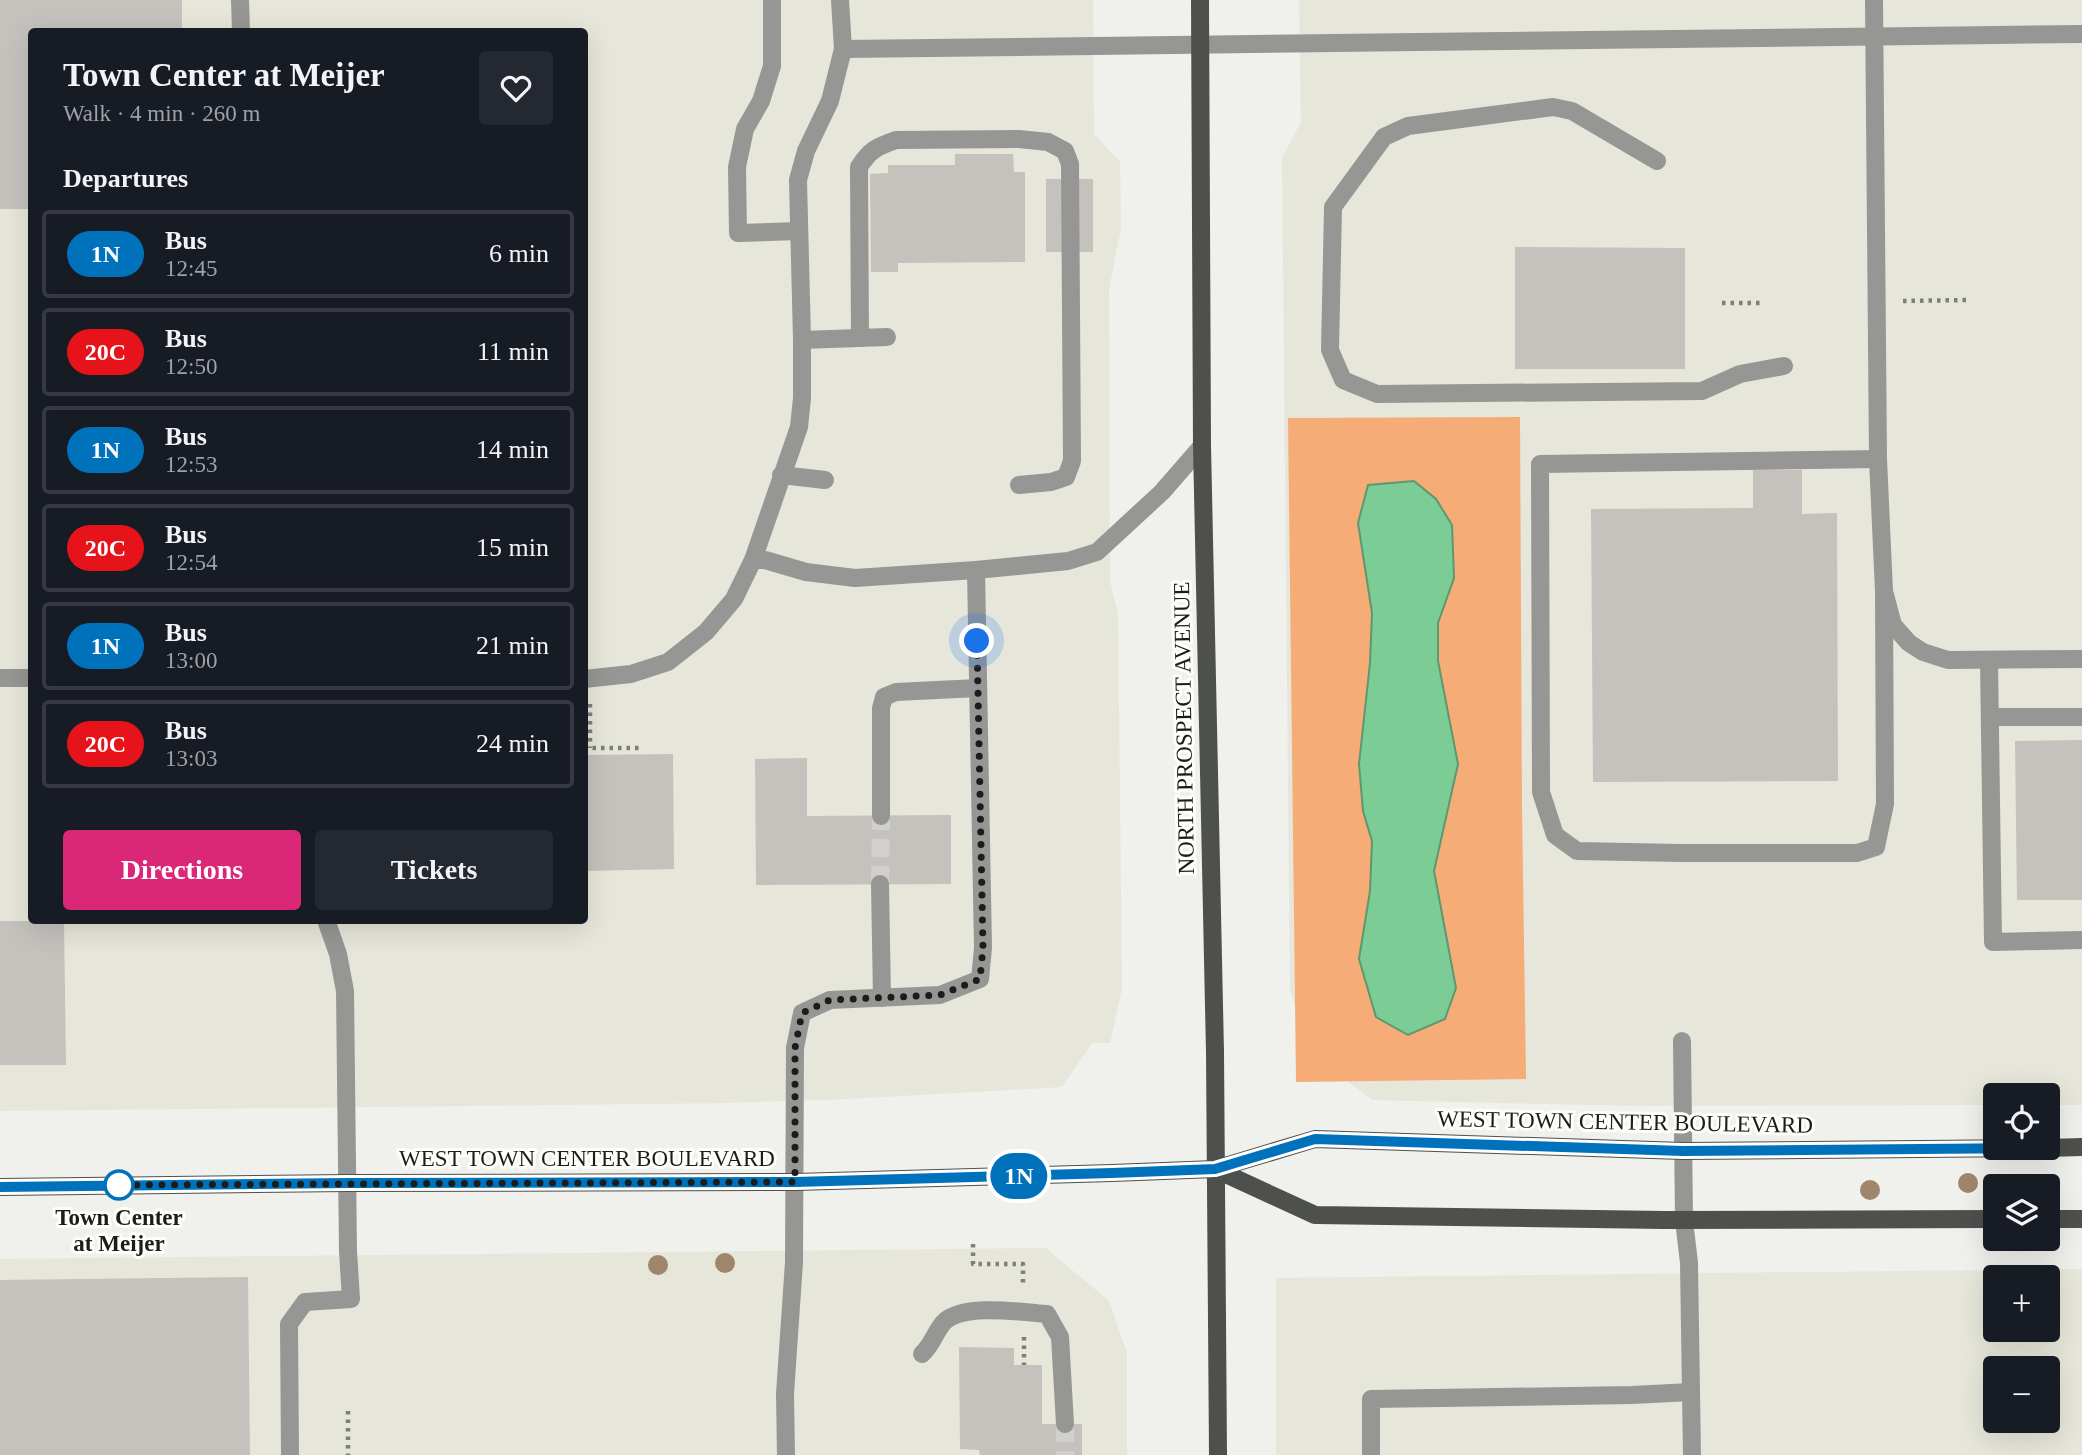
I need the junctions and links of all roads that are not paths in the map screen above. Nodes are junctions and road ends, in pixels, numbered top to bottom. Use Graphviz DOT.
graph roads {
  1 [pos="240,0"];
  2 [pos="772,0"];
  3 [pos="840,0"];
  4 [pos="1199,0"];
  5 [pos="1874,0"];
  6 [pos="241,28"];
  7 [pos="2082,34"];
  8 [pos="1874,36"];
  9 [pos="1200,44"];
  10 [pos="843,49"];
  11 [pos="1657,161"];
  12 [pos="799,231"];
  13 [pos="887,337"];
  14 [pos="860,338"];
  15 [pos="802,340"];
  16 [pos="1784,366"];
  17 [pos="1202,446"];
  18 [pos="1878,459"];
  19 [pos="781,475"];
  20 [pos="825,480"];
  21 [pos="1019,485"];
  22 [pos="753,560"];
  23 [pos="976,570"];
  24 [pos="1884,591"];
  25 [pos="2082,659"];
  26 [pos="1989,660"];
  27 [pos="0,678"];
  28 [pos="28,678"];
  29 [pos="588,679"];
  30 [pos="978,688"];
  31 [pos="1990,718"];
  32 [pos="2082,718"];
  33 [pos="881,816"];
  34 [pos="880,884"];
  35 [pos="327,924"];
  36 [pos="2082,940"];
  37 [pos="882,998"];
  38 [pos="1682,1041"];
  39 [pos="2082,1147"];
  40 [pos="1983,1148"];
  41 [pos="2060,1148"];
  42 [pos="1683,1151"];
  43 [pos="1215,1169"];
  44 [pos="795,1182"];
  45 [pos="348,1183"];
  46 [pos="0,1187"];
  47 [pos="1983,1219"];
  48 [pos="2060,1219"];
  49 [pos="2082,1219"];
  50 [pos="1684,1220"];
  51 [pos="922,1354"];
  52 [pos="1691,1392"];
  53 [pos="1065,1424"];
  54 [pos="290,1455"];
  55 [pos="786,1455"];
  56 [pos="1218,1455"];
  57 [pos="1370,1455"];
  58 [pos="1692,1455"];
  1 -- 6 [label="lane"];
  2 -- 12 [label="lane"];
  3 -- 10 [label="lane"];
  4 -- 9 [label="main road, NORTH PROSPECT AVENUE"];
  5 -- 8 [label="lane"];
  7 -- 8 [label="lane"];
  8 -- 9 [label="lane"];
  8 -- 18 [label="lane"];
  9 -- 10 [label="lane"];
  9 -- 17 [label="main road, NORTH PROSPECT AVENUE"];
  10 -- 12 [label="lane"];
  11 -- 16 [label="lane"];
  12 -- 15 [label="lane"];
  13 -- 14 [label="lane"];
  14 -- 15 [label="lane"];
  14 -- 21 [label="lane"];
  15 -- 19 [label="lane"];
  17 -- 23 [label="lane"];
  17 -- 43 [label="main road, NORTH PROSPECT AVENUE"];
  18 -- 24 [label="lane"];
  18 -- 24 [label="lane"];
  19 -- 20 [label="lane"];
  19 -- 22 [label="lane"];
  22 -- 23 [label="lane"];
  22 -- 29 [label="lane"];
  23 -- 30 [label="lane"];
  24 -- 26 [label="lane"];
  25 -- 26 [label="lane"];
  26 -- 31 [label="lane"];
  27 -- 28 [label="lane"];
  30 -- 33 [label="lane"];
  30 -- 37 [label="lane"];
  31 -- 32 [label="lane"];
  31 -- 36 [label="lane"];
  34 -- 37 [label="lane"];
  35 -- 45 [label="lane"];
  37 -- 44 [label="lane"];
  38 -- 42 [label="lane"];
  39 -- 41 [label="main road"];
  40 -- 42 [label="main road, WEST TOWN CENTER BOULEVARD"];
  42 -- 43 [label="main road, WEST TOWN CENTER BOULEVARD"];
  42 -- 50 [label="lane"];
  43 -- 44 [label="main road, WEST TOWN CENTER BOULEVARD"];
  43 -- 50 [label="main road, WEST TOWN CENTER BOULEVARD"];
  43 -- 56 [label="main road, NORTH PROSPECT AVENUE"];
  44 -- 45 [label="main road, WEST TOWN CENTER BOULEVARD"];
  44 -- 55 [label="lane"];
  45 -- 46 [label="main road, WEST TOWN CENTER BOULEVARD"];
  45 -- 54 [label="lane"];
  47 -- 50 [label="main road, WEST TOWN CENTER BOULEVARD"];
  48 -- 49 [label="main road"];
  50 -- 52 [label="lane"];
  51 -- 53 [label="lane"];
  52 -- 57 [label="lane"];
  52 -- 58 [label="lane"];
}
